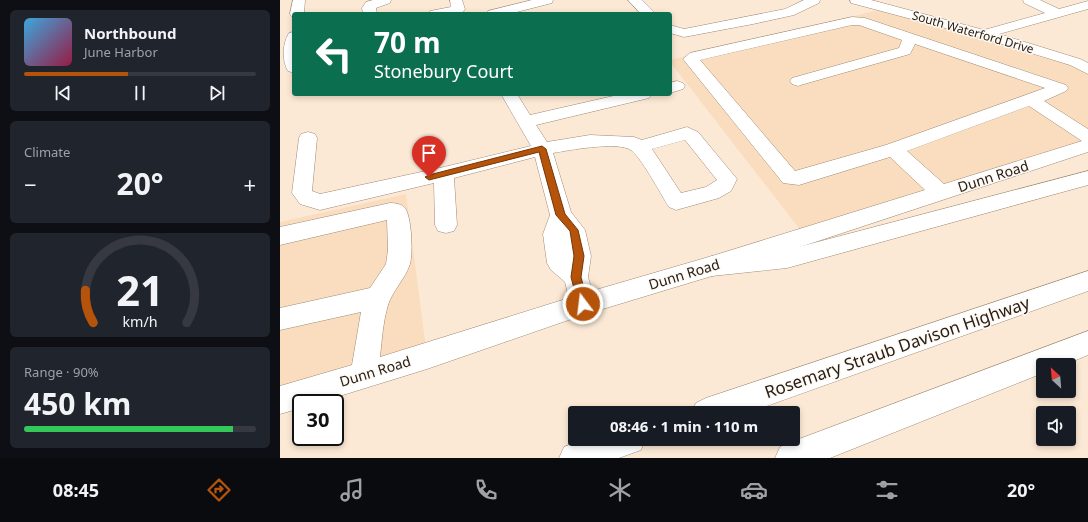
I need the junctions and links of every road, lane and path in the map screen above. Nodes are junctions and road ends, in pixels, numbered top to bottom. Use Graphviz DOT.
graph roads {
  1 [pos="299,0"];
  2 [pos="385,0"];
  3 [pos="547,0"];
  4 [pos="634,0"];
  5 [pos="814,0"];
  6 [pos="856,0"];
  7 [pos="1029,0"];
  8 [pos="1088,4"];
  9 [pos="458,8"];
  10 [pos="297,12"];
  11 [pos="370,12"];
  12 [pos="443,12"];
  13 [pos="501,12"];
  14 [pos="646,12"];
  15 [pos="1057,13"];
  16 [pos="672,30"];
  17 [pos="984,34"];
  18 [pos="910,38"];
  19 [pos="1088,69"];
  20 [pos="798,81"];
  21 [pos="510,96"];
  22 [pos="635,96"];
  23 [pos="1031,100"];
  24 [pos="526,122"];
  25 [pos="1088,137"];
  26 [pos="308,138"];
  27 [pos="1088,146"];
  28 [pos="639,147"];
  29 [pos="542,149"];
  30 [pos="893,149"];
  31 [pos="444,174"];
  32 [pos="1088,178"];
  33 [pos="940,193"];
  34 [pos="446,224"];
  35 [pos="280,236"];
  36 [pos="712,266"];
  37 [pos="1088,281"];
  38 [pos="380,293"];
  39 [pos="583,304"];
  40 [pos="280,319"];
  41 [pos="1088,343"];
  42 [pos="365,374"];
  43 [pos="280,400"];
  44 [pos="726,406"];
  45 [pos="610,446"];
  46 [pos="576,458"];
  47 [pos="791,458"];
  1 -- 10 [label="main road"];
  2 -- 11 [label="main road"];
  3 -- 13 [label="main road"];
  4 -- 14 [label="main road"];
  5 -- 16 [label="main road"];
  6 -- 17 [label="main road, South Waterford Drive"];
  7 -- 15 [label="main road"];
  8 -- 15 [label="main road"];
  9 -- 12 [label="main road"];
  15 -- 17 [label="main road"];
  17 -- 19 [label="main road, South Waterford Drive"];
  18 -- 20 [label="main road"];
  18 -- 23 [label="main road"];
  18 -- 30 [label="main road"];
  21 -- 24 [label="main road"];
  22 -- 24 [label="main road"];
  23 -- 25 [label="main road"];
  23 -- 30 [label="main road"];
  24 -- 29 [label="main road"];
  26 -- 31 [label="main road"];
  27 -- 33 [label="main road, Dunn Road"];
  28 -- 29 [label="main road"];
  29 -- 31 [label="main road"];
  29 -- 39 [label="main road"];
  30 -- 33 [label="main road"];
  31 -- 34 [label="main road"];
  32 -- 36 [label="main road"];
  33 -- 36 [label="main road, Dunn Road"];
  35 -- 38 [label="main road"];
  36 -- 39 [label="main road, Dunn Road"];
  37 -- 44 [label="main road, Rosemary Straub Davison Highway"];
  38 -- 40 [label="main road"];
  38 -- 42 [label="main road"];
  39 -- 42 [label="main road, Dunn Road"];
  41 -- 47 [label="main road"];
  42 -- 43 [label="main road, Dunn Road"];
  45 -- 46 [label="main road"];
}
